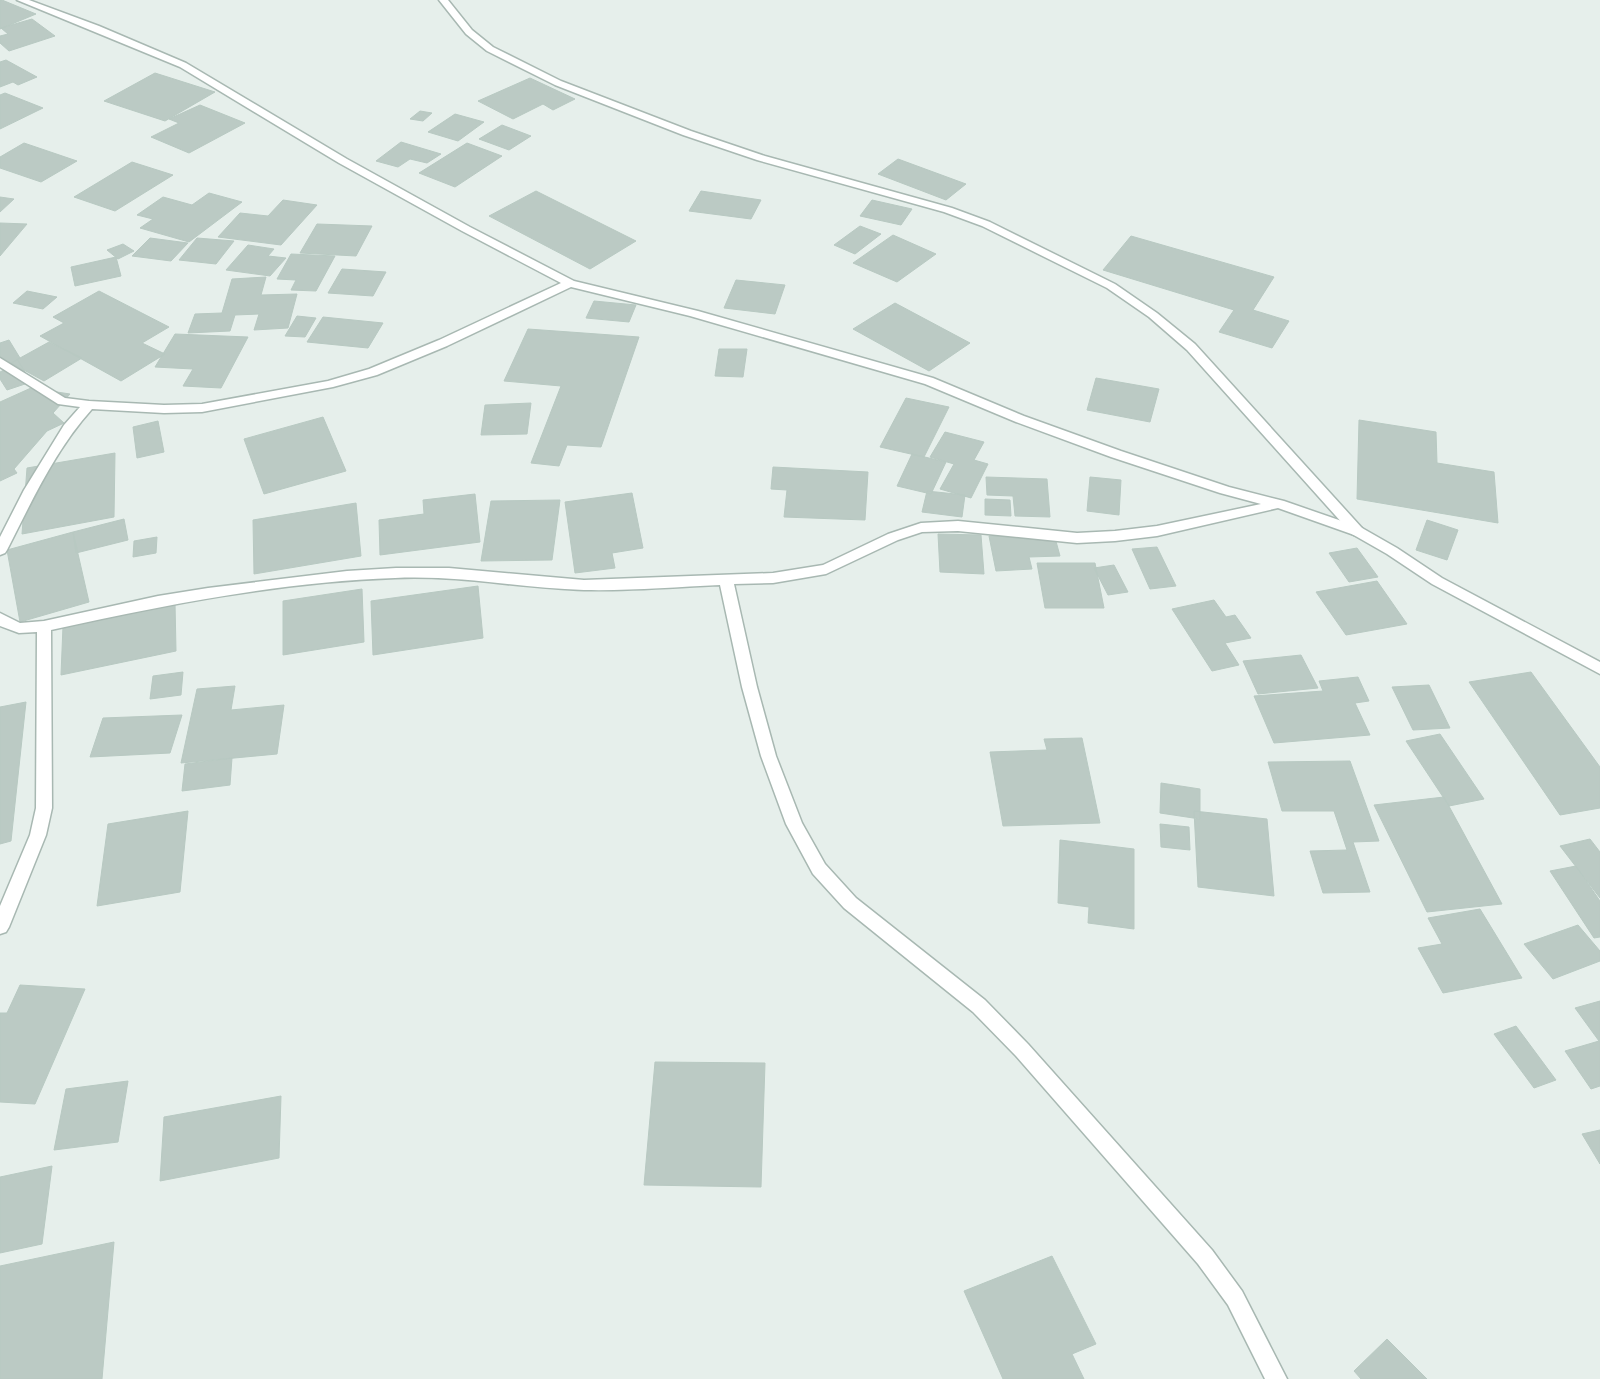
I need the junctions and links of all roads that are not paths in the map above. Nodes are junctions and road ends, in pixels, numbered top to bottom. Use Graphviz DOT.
graph roads {
  1 [pos="21,0"];
  2 [pos="443,0"];
  3 [pos="570,283"];
  4 [pos="0,362"];
  5 [pos="89,405"];
  6 [pos="1279,504"];
  7 [pos="1357,532"];
  8 [pos="0,550"];
  9 [pos="726,581"];
  10 [pos="0,618"];
  11 [pos="44,626"];
  12 [pos="1600,669"];
  13 [pos="0,926"];
  14 [pos="1276,1379"];
  1 -- 3 [label="street"];
  2 -- 7 [label="street"];
  3 -- 5 [label="street"];
  3 -- 6 [label="street"];
  4 -- 5 [label="street"];
  5 -- 8 [label="street"];
  6 -- 7 [label="street"];
  6 -- 9 [label="street"];
  7 -- 12 [label="street"];
  9 -- 11 [label="street"];
  9 -- 14 [label="street"];
  10 -- 11 [label="street"];
  11 -- 13 [label="street"];
}
